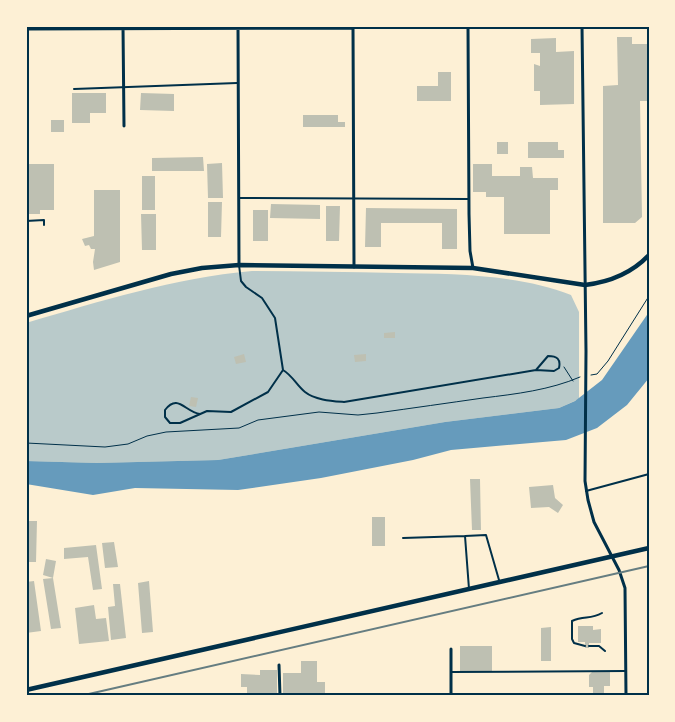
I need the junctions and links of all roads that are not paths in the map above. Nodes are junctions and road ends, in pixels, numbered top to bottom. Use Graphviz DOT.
graph roads {
  1 [pos="468,26"];
  2 [pos="582,26"];
  3 [pos="353,27"];
  4 [pos="123,28"];
  5 [pos="238,28"];
  6 [pos="26,29"];
  7 [pos="238,83"];
  8 [pos="124,88"];
  9 [pos="74,89"];
  10 [pos="124,126"];
  11 [pos="239,198"];
  12 [pos="468,199"];
  13 [pos="354,200"];
  14 [pos="26,221"];
  15 [pos="44,226"];
  16 [pos="649,255"];
  17 [pos="239,265"];
  18 [pos="354,267"];
  19 [pos="473,268"];
  20 [pos="585,285"];
  21 [pos="26,316"];
  22 [pos="283,370"];
  23 [pos="536,370"];
  24 [pos="200,414"];
  25 [pos="649,474"];
  26 [pos="586,491"];
  27 [pos="465,536"];
  28 [pos="403,538"];
  29 [pos="649,548"];
  30 [pos="611,557"];
  31 [pos="499,583"];
  32 [pos="469,590"];
  33 [pos="602,612"];
  34 [pos="585,646"];
  35 [pos="589,646"];
  36 [pos="451,649"];
  37 [pos="605,651"];
  38 [pos="280,665"];
  39 [pos="626,671"];
  40 [pos="451,672"];
  41 [pos="26,690"];
  42 [pos="280,696"];
  43 [pos="451,696"];
  44 [pos="626,696"];
  1 -- 12 [label="street"];
  2 -- 20 [label="street"];
  3 -- 5 [label="street"];
  3 -- 13 [label="street"];
  4 -- 5 [label="street"];
  4 -- 6 [label="street"];
  4 -- 8 [label="street"];
  5 -- 7 [label="street"];
  7 -- 8 [label="lane"];
  7 -- 11 [label="street"];
  8 -- 9 [label="lane"];
  8 -- 10 [label="street"];
  11 -- 13 [label="lane"];
  11 -- 17 [label="street"];
  12 -- 13 [label="lane"];
  12 -- 19 [label="street"];
  13 -- 18 [label="street"];
  14 -- 15 [label="lane"];
  16 -- 20 [label="street"];
  17 -- 18 [label="street"];
  17 -- 21 [label="street"];
  17 -- 22 [label="lane"];
  18 -- 19 [label="street"];
  19 -- 20 [label="street"];
  20 -- 26 [label="street"];
  22 -- 23 [label="lane"];
  22 -- 24 [label="lane"];
  23 -- 23 [label="lane"];
  24 -- 24 [label="lane"];
  25 -- 26 [label="lane"];
  26 -- 30 [label="street"];
  27 -- 28 [label="lane"];
  27 -- 31 [label="lane"];
  27 -- 32 [label="lane"];
  29 -- 30 [label="street"];
  30 -- 31 [label="street"];
  30 -- 39 [label="street"];
  31 -- 32 [label="street"];
  32 -- 41 [label="street"];
  33 -- 34 [label="lane"];
  35 -- 37 [label="lane"];
  36 -- 40 [label="street"];
  38 -- 42 [label="street"];
  39 -- 40 [label="lane"];
  39 -- 44 [label="street"];
  40 -- 43 [label="street"];
}
